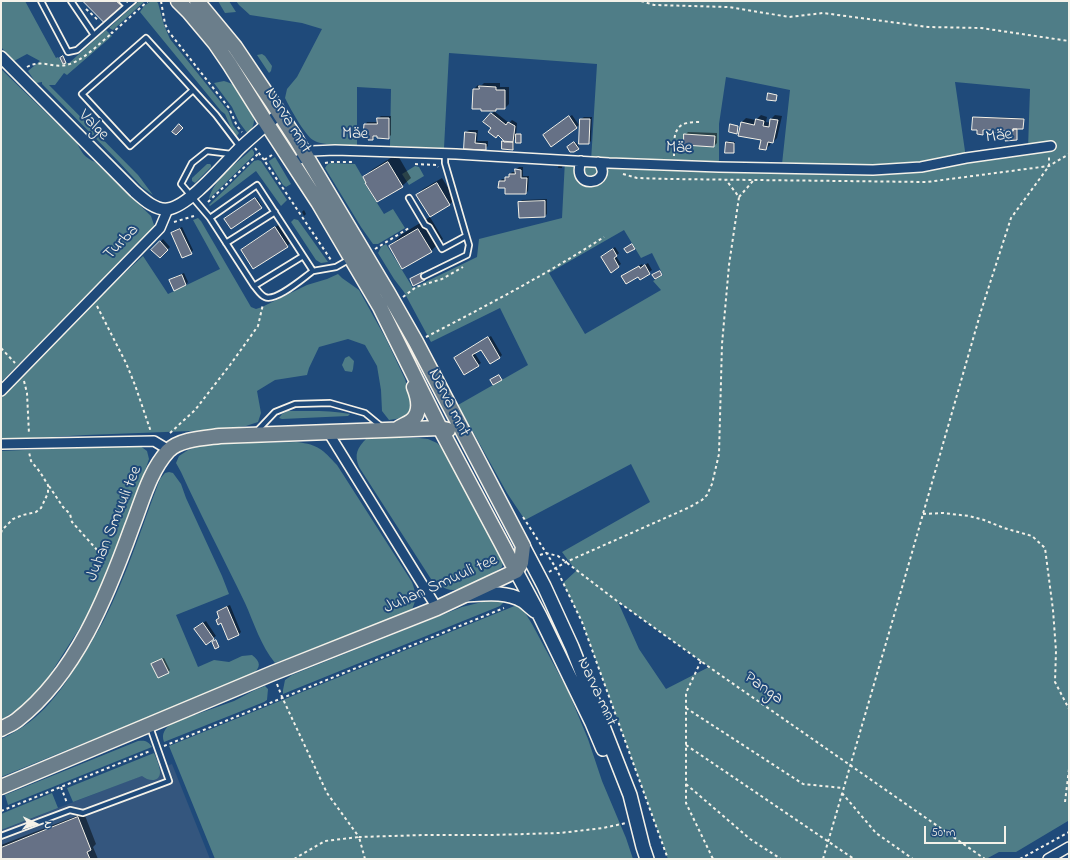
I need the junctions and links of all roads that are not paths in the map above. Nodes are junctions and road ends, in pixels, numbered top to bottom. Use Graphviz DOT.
graph roads {
  1 [pos="41,1"];
  2 [pos="71,1"];
  3 [pos="122,1"];
  4 [pos="133,1"];
  5 [pos="178,1"];
  6 [pos="197,1"];
  7 [pos="127,6"];
  8 [pos="94,35"];
  9 [pos="1,58"];
  10 [pos="193,90"];
  11 [pos="279,114"];
  12 [pos="267,124"];
  13 [pos="1048,147"];
  14 [pos="237,151"];
  15 [pos="445,154"];
  16 [pos="305,155"];
  17 [pos="581,161"];
  18 [pos="598,162"];
  19 [pos="292,164"];
  20 [pos="191,197"];
  21 [pos="409,198"];
  22 [pos="168,209"];
  23 [pos="275,212"];
  24 [pos="210,218"];
  25 [pos="466,236"];
  26 [pos="226,243"];
  27 [pos="303,256"];
  28 [pos="351,258"];
  29 [pos="313,271"];
  30 [pos="424,276"];
  31 [pos="254,286"];
  32 [pos="406,359"];
  33 [pos="1,392"];
  34 [pos="440,428"];
  35 [pos="390,430"];
  36 [pos="328,432"];
  37 [pos="252,435"];
  38 [pos="1,444"];
  39 [pos="161,445"];
  40 [pos="472,449"];
  41 [pos="523,546"];
  42 [pos="516,571"];
  43 [pos="466,595"];
  44 [pos="437,608"];
  45 [pos="540,616"];
  46 [pos="150,725"];
  47 [pos="1,729"];
  48 [pos="1,786"];
  49 [pos="1,836"];
  50 [pos="1069,847"];
  51 [pos="645,853"];
  52 [pos="1048,859"];
  1 -- 8 [label="lane"];
  2 -- 8 [label="lane"];
  3 -- 7 [label="lane"];
  4 -- 7 [label="lane"];
  5 -- 12 [label="main road, Narva mnt"];
  6 -- 11 [label="main road, Narva mnt"];
  7 -- 8 [label="lane"];
  9 -- 22 [label="street, Valge"];
  10 -- 10 [label="lane"];
  10 -- 14 [label="lane"];
  11 -- 12 [label="street"];
  11 -- 16 [label="main road, Narva mnt"];
  12 -- 14 [label="street"];
  12 -- 19 [label="main road, Narva mnt"];
  13 -- 18 [label="street, Mäe"];
  14 -- 20 [label="street"];
  14 -- 20 [label="lane"];
  15 -- 16 [label="street, Mäe"];
  15 -- 17 [label="street, Mäe"];
  15 -- 25 [label="lane"];
  16 -- 19 [label="street"];
  16 -- 40 [label="main road, Narva mnt"];
  17 -- 18 [label="street, Mäe"];
  17 -- 18 [label="street"];
  19 -- 28 [label="main road, Narva mnt"];
  20 -- 22 [label="street"];
  20 -- 24 [label="lane"];
  21 -- 25 [label="lane"];
  22 -- 33 [label="street, Turba"];
  23 -- 24 [label="lane"];
  23 -- 26 [label="lane"];
  23 -- 27 [label="lane"];
  24 -- 26 [label="lane"];
  25 -- 30 [label="lane"];
  26 -- 31 [label="lane"];
  27 -- 29 [label="lane"];
  27 -- 31 [label="lane"];
  28 -- 29 [label="lane"];
  28 -- 32 [label="main road, Narva mnt"];
  29 -- 31 [label="lane"];
  32 -- 34 [label="main road, Narva mnt"];
  32 -- 35 [label="main road"];
  34 -- 35 [label="main road"];
  34 -- 40 [label="main road"];
  34 -- 42 [label="main road, Narva mnt"];
  35 -- 36 [label="main road"];
  35 -- 37 [label="lane"];
  36 -- 37 [label="main road"];
  36 -- 44 [label="street"];
  37 -- 39 [label="main road"];
  38 -- 39 [label="street"];
  39 -- 47 [label="main road, Juhan Smuuli tee"];
  40 -- 41 [label="main road, Narva mnt"];
  41 -- 42 [label="main road, Juhan Smuuli tee"];
  41 -- 51 [label="main road, Narva mnt"];
  42 -- 43 [label="main road, Juhan Smuuli tee"];
  42 -- 45 [label="main road, Narva mnt"];
  43 -- 44 [label="main road, Juhan Smuuli tee"];
  43 -- 45 [label="main road"];
  44 -- 46 [label="main road, Juhan Smuuli tee"];
  45 -- 51 [label="main road, Narva mnt"];
  46 -- 48 [label="main road, Juhan Smuuli tee"];
  46 -- 49 [label="lane"];
  50 -- 52 [label="street"];
}
